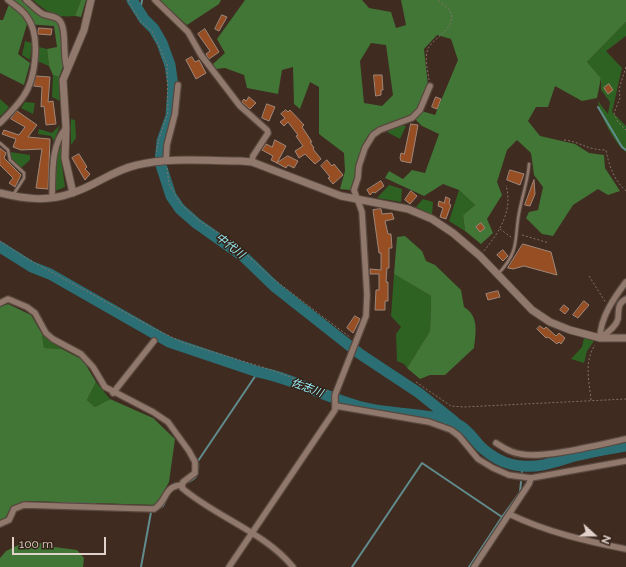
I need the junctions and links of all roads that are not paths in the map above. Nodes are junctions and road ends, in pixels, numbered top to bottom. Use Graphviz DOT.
graph roads {
  1 [pos="8,0"];
  2 [pos="26,0"];
  3 [pos="91,0"];
  4 [pos="155,0"];
  5 [pos="67,68"];
  6 [pos="178,85"];
  7 [pos="430,86"];
  8 [pos="0,123"];
  9 [pos="66,128"];
  10 [pos="0,143"];
  11 [pos="166,161"];
  12 [pos="252,162"];
  13 [pos="529,164"];
  14 [pos="0,193"];
  15 [pos="73,193"];
  16 [pos="12,196"];
  17 [pos="52,198"];
  18 [pos="357,200"];
  19 [pos="497,275"];
  20 [pos="626,282"];
  21 [pos="626,299"];
  22 [pos="0,303"];
  23 [pos="600,338"];
  24 [pos="626,338"];
  25 [pos="154,341"];
  26 [pos="113,392"];
  27 [pos="336,406"];
  28 [pos="626,440"];
  29 [pos="496,443"];
  30 [pos="626,461"];
  31 [pos="530,478"];
  32 [pos="182,485"];
  33 [pos="509,514"];
  34 [pos="0,524"];
  35 [pos="252,533"];
  36 [pos="626,549"];
  37 [pos="229,567"];
  38 [pos="293,567"];
  39 [pos="474,567"];
  1 -- 8 [label="street"];
  2 -- 5 [label="street"];
  3 -- 5 [label="street"];
  4 -- 12 [label="street"];
  5 -- 9 [label="street"];
  6 -- 11 [label="street"];
  7 -- 18 [label="street"];
  9 -- 15 [label="street"];
  9 -- 17 [label="street"];
  10 -- 16 [label="lane"];
  11 -- 12 [label="street"];
  11 -- 15 [label="street"];
  12 -- 18 [label="street"];
  13 -- 19 [label="lane"];
  14 -- 16 [label="street"];
  15 -- 17 [label="street"];
  16 -- 17 [label="street"];
  18 -- 19 [label="street"];
  18 -- 27 [label="street"];
  19 -- 23 [label="street"];
  20 -- 23 [label="street"];
  21 -- 23 [label="street"];
  22 -- 26 [label="street"];
  23 -- 24 [label="street"];
  25 -- 26 [label="street"];
  26 -- 32 [label="street"];
  27 -- 31 [label="street"];
  27 -- 35 [label="street"];
  28 -- 29 [label="street"];
  30 -- 31 [label="street"];
  31 -- 33 [label="street"];
  32 -- 34 [label="street"];
  32 -- 35 [label="street"];
  33 -- 36 [label="street"];
  33 -- 39 [label="street"];
  35 -- 37 [label="street"];
  35 -- 38 [label="street"];
}
